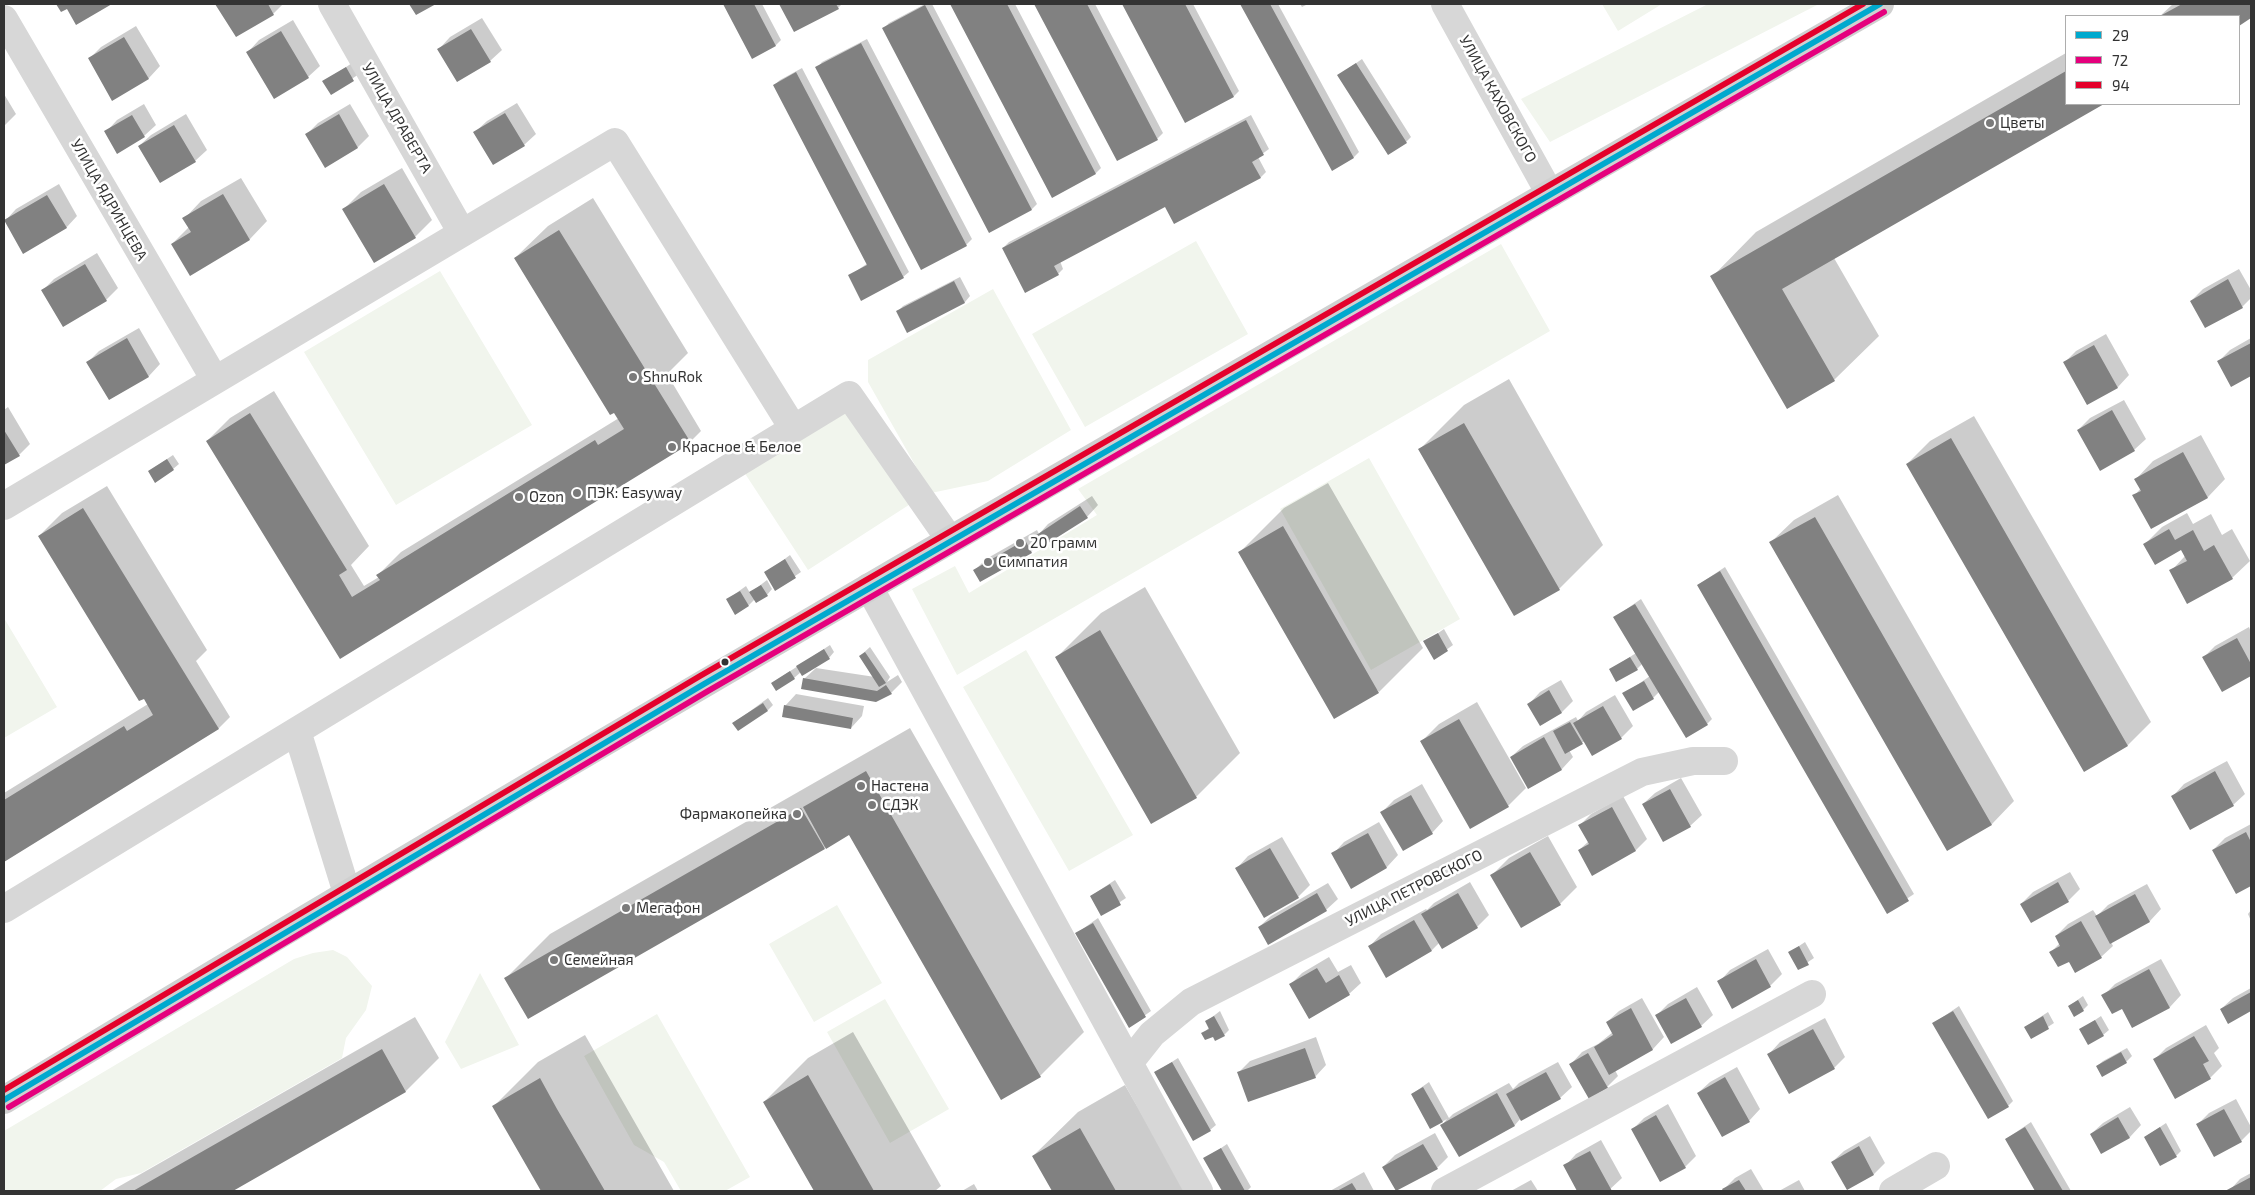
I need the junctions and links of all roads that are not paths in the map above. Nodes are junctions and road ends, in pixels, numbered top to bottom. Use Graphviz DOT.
graph roads {
  1 [pos="332,4"];
  2 [pos="1445,4"];
  3 [pos="1880,4"];
  4 [pos="4,19"];
  5 [pos="1550,194"];
  6 [pos="462,233"];
  7 [pos="215,380"];
  8 [pos="793,428"];
  9 [pos="4,506"];
  10 [pos="950,540"];
  11 [pos="869,588"];
  12 [pos="297,731"];
  13 [pos="1724,761"];
  14 [pos="347,893"];
  15 [pos="4,909"];
  16 [pos="1812,994"];
  17 [pos="1129,1063"];
  18 [pos="4,1100"];
  19 [pos="1936,1166"];
  20 [pos="1199,1191"];
  21 [pos="1446,1191"];
  22 [pos="1893,1191"];
  1 -- 6 [label="street, УЛИЦА ДРАВЕРТА"];
  2 -- 5 [label="street, УЛИЦА КАХОВСКОГО"];
  3 -- 5 [label="main road"];
  4 -- 7 [label="street, УЛИЦА ЯДРИНЦЕВА"];
  5 -- 10 [label="main road"];
  6 -- 7 [label="street"];
  6 -- 8 [label="street"];
  7 -- 9 [label="street"];
  8 -- 10 [label="street"];
  8 -- 12 [label="street"];
  10 -- 11 [label="main road"];
  11 -- 14 [label="main road"];
  11 -- 17 [label="street"];
  12 -- 14 [label="street"];
  12 -- 15 [label="street"];
  13 -- 17 [label="street, УЛИЦА ПЕТРОВСКОГО"];
  14 -- 18 [label="main road"];
  16 -- 21 [label="street"];
  17 -- 20 [label="street"];
  19 -- 22 [label="street"];
}
